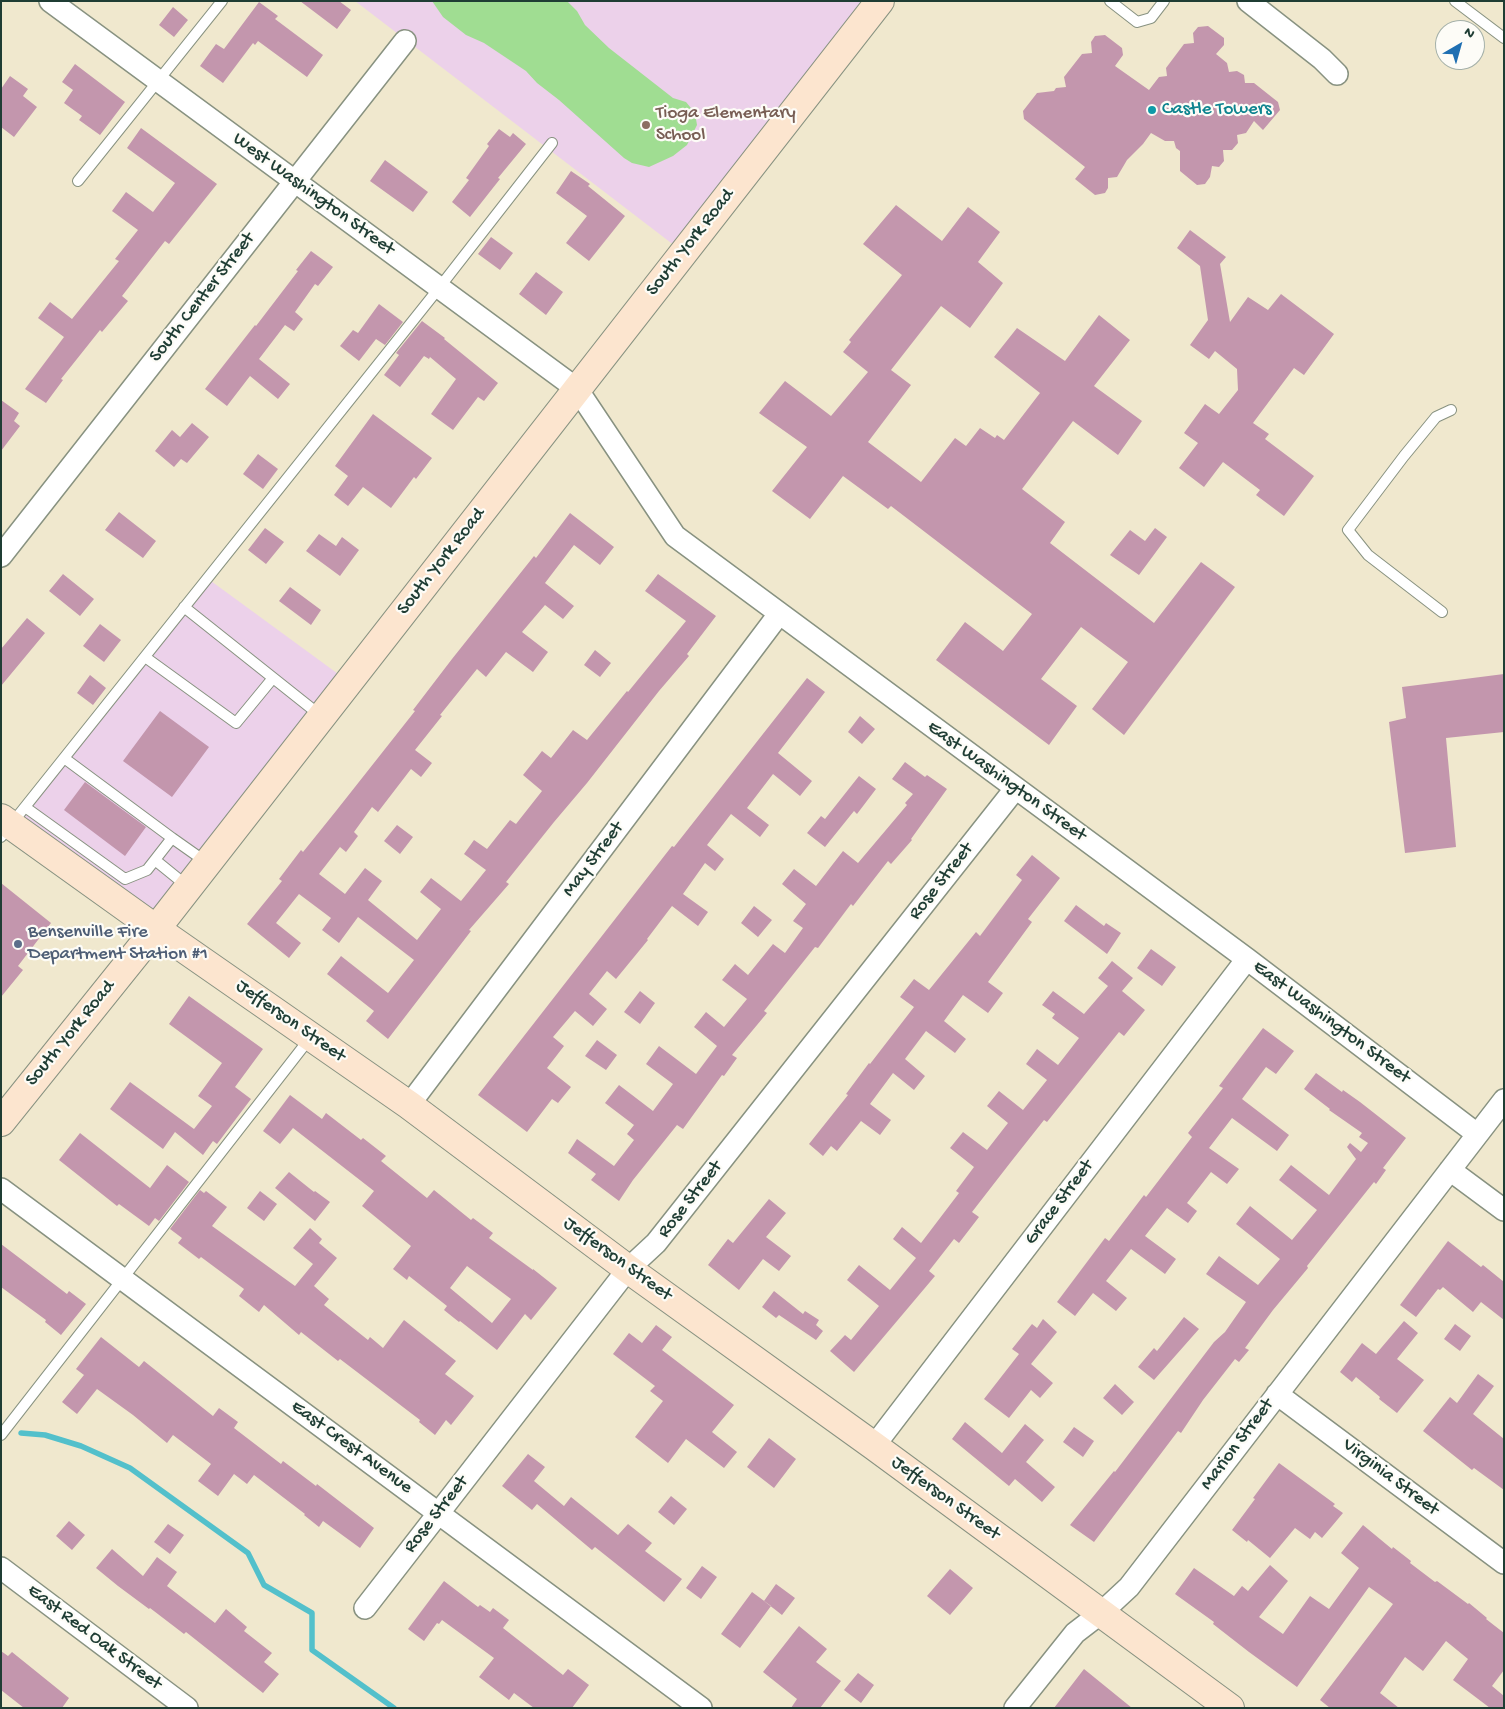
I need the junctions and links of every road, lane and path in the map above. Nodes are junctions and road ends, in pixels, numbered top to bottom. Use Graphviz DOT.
graph roads {
  1 [pos="50,1"];
  2 [pos="222,1"];
  3 [pos="880,1"];
  4 [pos="1110,1"];
  5 [pos="1164,1"];
  6 [pos="1248,1"];
  7 [pos="1455,1"];
  8 [pos="1504,38"];
  9 [pos="405,41"];
  10 [pos="1337,74"];
  11 [pos="158,81"];
  12 [pos="552,143"];
  13 [pos="78,182"];
  14 [pos="295,182"];
  15 [pos="439,288"];
  16 [pos="577,389"];
  17 [pos="1451,410"];
  18 [pos="1,556"];
  19 [pos="184,607"];
  20 [pos="1442,612"];
  21 [pos="779,614"];
  22 [pos="145,657"];
  23 [pos="273,678"];
  24 [pos="322,717"];
  25 [pos="64,758"];
  26 [pos="1015,789"];
  27 [pos="10,822"];
  28 [pos="172,838"];
  29 [pos="154,860"];
  30 [pos="206,863"];
  31 [pos="188,887"];
  32 [pos="119,888"];
  33 [pos="156,929"];
  34 [pos="1247,959"];
  35 [pos="311,1037"];
  36 [pos="1504,1100"];
  37 [pos="409,1105"];
  38 [pos="1,1122"];
  39 [pos="1477,1134"];
  40 [pos="1450,1170"];
  41 [pos="1,1189"];
  42 [pos="1504,1210"];
  43 [pos="628,1269"];
  44 [pos="123,1280"];
  45 [pos="1277,1394"];
  46 [pos="1,1435"];
  47 [pos="874,1446"];
  48 [pos="439,1513"];
  49 [pos="1504,1563"];
  50 [pos="1,1568"];
  51 [pos="365,1608"];
  52 [pos="1101,1613"];
  53 [pos="187,1708"];
  54 [pos="701,1708"];
  55 [pos="1015,1708"];
  56 [pos="1230,1708"];
  1 -- 11 [label="street, West Washington Street"];
  2 -- 11 [label="lane"];
  3 -- 16 [label="street, South York Road"];
  4 -- 5 [label="lane"];
  6 -- 10 [label="street"];
  7 -- 8 [label="lane"];
  9 -- 14 [label="street, South Center Street"];
  11 -- 13 [label="lane"];
  11 -- 14 [label="street, West Washington Street"];
  12 -- 15 [label="lane"];
  14 -- 15 [label="street, West Washington Street"];
  14 -- 18 [label="street, South Center Street"];
  15 -- 16 [label="street, West Washington Street"];
  15 -- 19 [label="lane"];
  16 -- 21 [label="street, East Washington Street"];
  16 -- 24 [label="street, South York Road"];
  17 -- 20 [label="lane"];
  19 -- 22 [label="lane"];
  19 -- 23 [label="lane"];
  21 -- 26 [label="street, East Washington Street"];
  21 -- 37 [label="street, May Street"];
  22 -- 23 [label="lane"];
  22 -- 25 [label="lane"];
  23 -- 24 [label="lane"];
  24 -- 30 [label="street, South York Road"];
  25 -- 27 [label="lane"];
  25 -- 28 [label="lane"];
  26 -- 34 [label="street, East Washington Street"];
  26 -- 43 [label="street, Rose Street"];
  27 -- 32 [label="street, Jefferson Street"];
  28 -- 29 [label="lane"];
  28 -- 30 [label="lane"];
  29 -- 31 [label="lane"];
  29 -- 32 [label="lane"];
  30 -- 31 [label="street, South York Road"];
  31 -- 33 [label="street, South York Road"];
  32 -- 33 [label="street, Jefferson Street"];
  33 -- 35 [label="street, Jefferson Street"];
  33 -- 38 [label="street, South York Road"];
  34 -- 39 [label="street, East Washington Street"];
  34 -- 47 [label="street, Grace Street"];
  35 -- 37 [label="street, Jefferson Street"];
  35 -- 44 [label="lane"];
  36 -- 39 [label="street"];
  37 -- 43 [label="street, Jefferson Street"];
  39 -- 40 [label="street, Marion Street"];
  40 -- 42 [label="street"];
  40 -- 45 [label="street, Marion Street"];
  41 -- 44 [label="street, East Crest Avenue"];
  43 -- 47 [label="street, Jefferson Street"];
  43 -- 48 [label="street, Rose Street"];
  44 -- 46 [label="lane"];
  44 -- 48 [label="street, East Crest Avenue"];
  45 -- 49 [label="street, Virginia Street"];
  45 -- 52 [label="street, Marion Street"];
  47 -- 52 [label="street, Jefferson Street"];
  48 -- 51 [label="street, Rose Street"];
  48 -- 54 [label="street, East Crest Avenue"];
  50 -- 53 [label="street, East Red Oak Street"];
  52 -- 55 [label="street, Marion Street"];
  52 -- 56 [label="street, Jefferson Street"];
}
